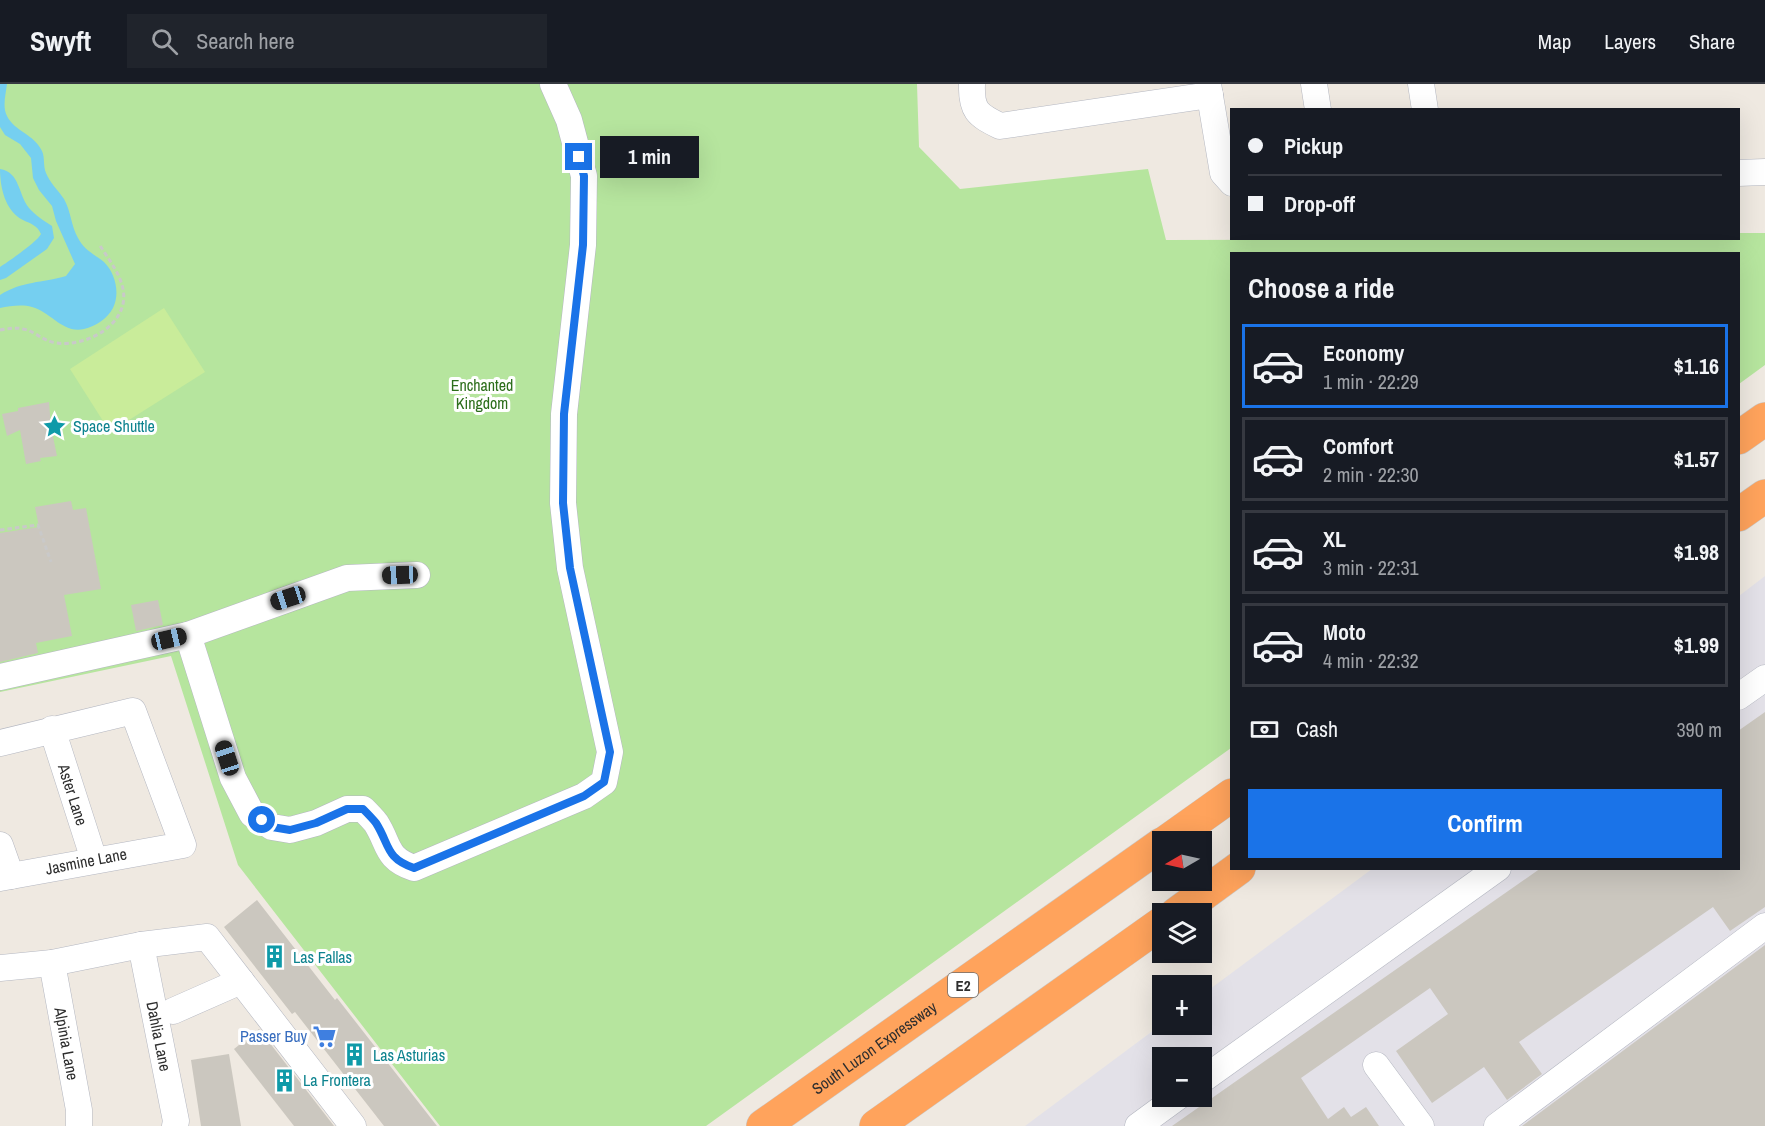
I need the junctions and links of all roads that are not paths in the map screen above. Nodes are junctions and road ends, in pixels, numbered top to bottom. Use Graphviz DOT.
graph roads {
  1 [pos="553,84"];
  2 [pos="972,84"];
  3 [pos="1314,84"];
  4 [pos="1421,84"];
  5 [pos="1209,89"];
  6 [pos="1318,108"];
  7 [pos="1425,108"];
  8 [pos="1765,172"];
  9 [pos="1740,173"];
  10 [pos="1230,181"];
  11 [pos="1765,419"];
  12 [pos="1740,437"];
  13 [pos="1765,496"];
  14 [pos="1740,514"];
  15 [pos="417,575"];
  16 [pos="188,634"];
  17 [pos="0,677"];
  18 [pos="1765,678"];
  19 [pos="1740,696"];
  20 [pos="52,729"];
  21 [pos="0,743"];
  22 [pos="1230,796"];
  23 [pos="1181,831"];
  24 [pos="0,845"];
  25 [pos="1152,851"];
  26 [pos="94,860"];
  27 [pos="1236,870"];
  28 [pos="1495,870"];
  29 [pos="5,877"];
  30 [pos="1191,903"];
  31 [pos="1765,926"];
  32 [pos="1152,930"];
  33 [pos="141,945"];
  34 [pos="52,963"];
  35 [pos="0,968"];
  36 [pos="241,981"];
  37 [pos="173,1011"];
  38 [pos="1377,1065"];
  39 [pos="1212,1073"];
  40 [pos="1164,1107"];
  41 [pos="79,1126"];
  42 [pos="175,1126"];
  43 [pos="353,1126"];
  44 [pos="763,1126"];
  45 [pos="876,1126"];
  46 [pos="1138,1126"];
  47 [pos="1421,1126"];
  48 [pos="1497,1126"];
  1 -- 16 [label="street"];
  2 -- 5 [label="street"];
  3 -- 6 [label="street"];
  4 -- 7 [label="street"];
  5 -- 10 [label="street"];
  8 -- 9 [label="street"];
  11 -- 12 [label="highway"];
  13 -- 14 [label="highway"];
  15 -- 16 [label="street"];
  16 -- 17 [label="street"];
  18 -- 19 [label="street"];
  20 -- 21 [label="street"];
  20 -- 26 [label="street, Aster Lane"];
  20 -- 26 [label="street, Jasmine Lane"];
  22 -- 23 [label="highway, South Luzon Expressway / E2"];
  24 -- 29 [label="street"];
  25 -- 44 [label="highway, South Luzon Expressway / E2"];
  26 -- 29 [label="street, Jasmine Lane"];
  27 -- 30 [label="highway"];
  28 -- 39 [label="street"];
  31 -- 48 [label="street"];
  32 -- 45 [label="highway"];
  33 -- 34 [label="street"];
  33 -- 36 [label="street"];
  33 -- 42 [label="street, Dahlia Lane"];
  34 -- 35 [label="street"];
  34 -- 41 [label="street, Alpinia Lane"];
  36 -- 37 [label="street"];
  36 -- 43 [label="street"];
  38 -- 47 [label="street"];
  40 -- 46 [label="street"];
}
